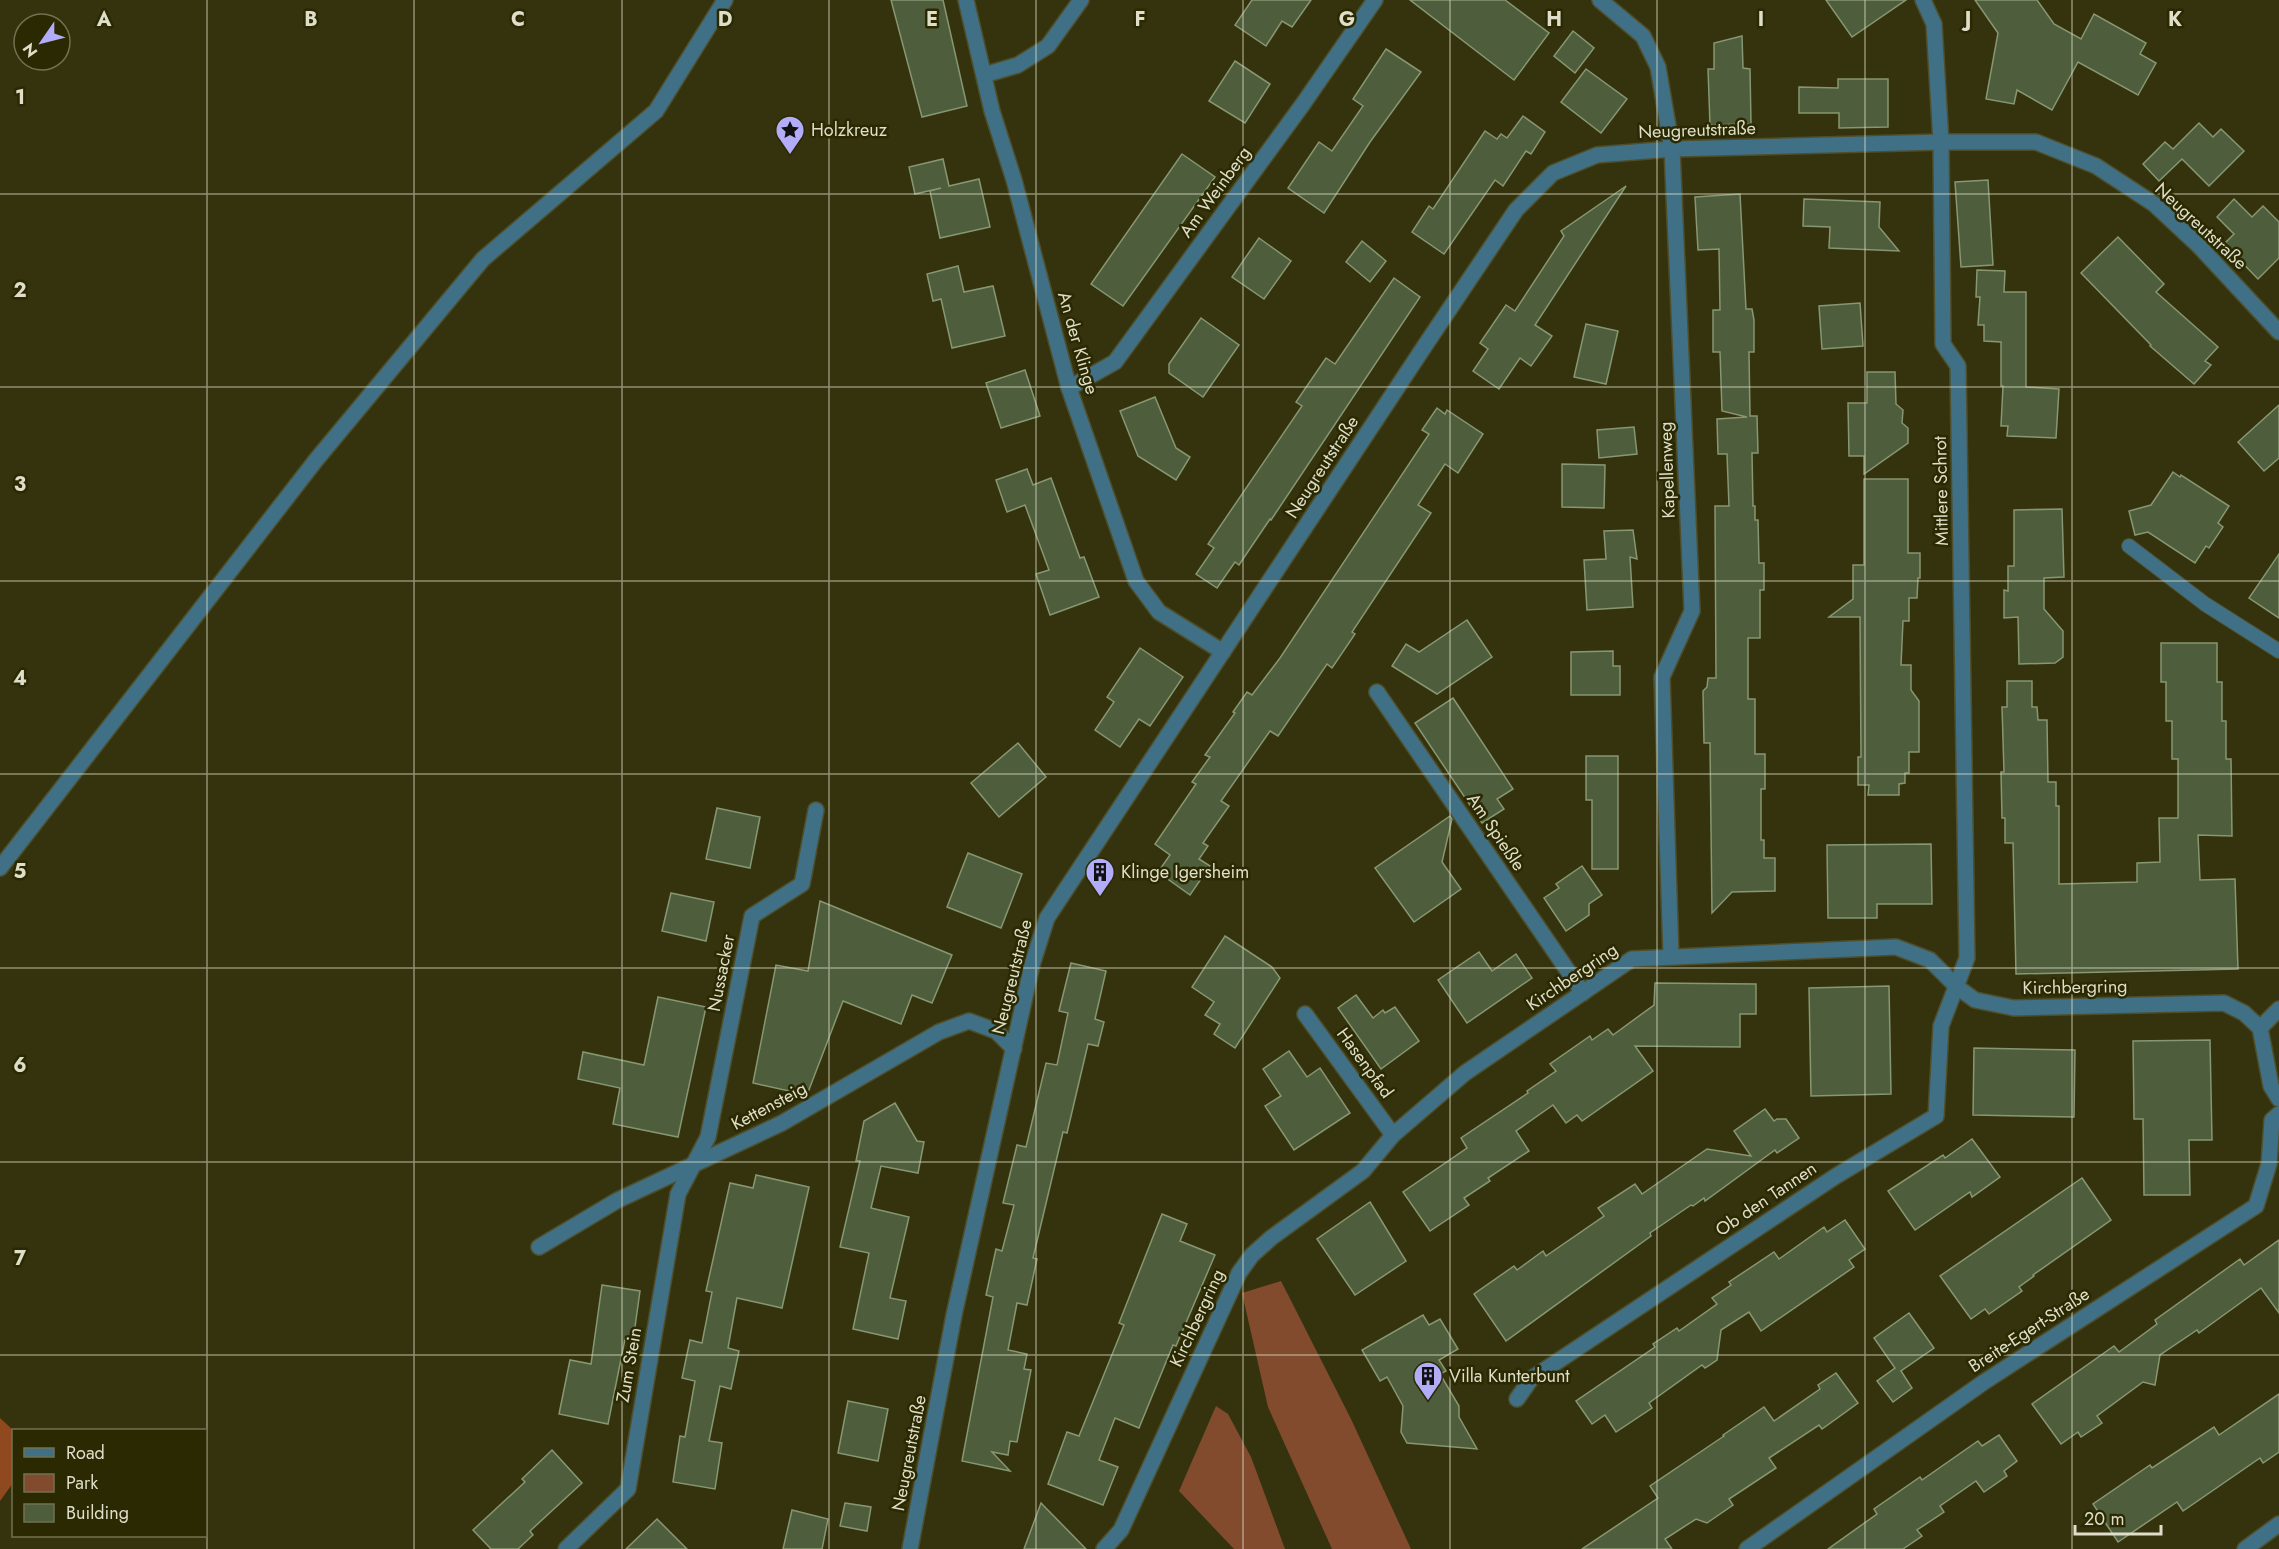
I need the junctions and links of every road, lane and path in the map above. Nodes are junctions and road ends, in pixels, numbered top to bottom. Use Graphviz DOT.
graph roads {
  1 [pos="724,0"];
  2 [pos="966,0"];
  3 [pos="1082,0"];
  4 [pos="1375,0"];
  5 [pos="1600,0"];
  6 [pos="1923,0"];
  7 [pos="984,75"];
  8 [pos="1941,142"];
  9 [pos="1672,149"];
  10 [pos="2279,332"];
  11 [pos="1069,388"];
  12 [pos="2129,546"];
  13 [pos="2279,651"];
  14 [pos="1223,652"];
  15 [pos="1377,692"];
  16 [pos="816,810"];
  17 [pos="0,868"];
  18 [pos="1671,956"];
  19 [pos="1957,987"];
  20 [pos="1583,993"];
  21 [pos="2279,1009"];
  22 [pos="1305,1014"];
  23 [pos="2260,1028"];
  24 [pos="1014,1048"];
  25 [pos="2279,1099"];
  26 [pos="2279,1114"];
  27 [pos="1393,1135"];
  28 [pos="692,1166"];
  29 [pos="539,1247"];
  30 [pos="1517,1399"];
  31 [pos="2279,1524"];
  32 [pos="566,1549"];
  33 [pos="910,1549"];
  34 [pos="1104,1549"];
  35 [pos="1747,1549"];
  36 [pos="2245,1549"];
  1 -- 17 [label="street"];
  2 -- 7 [label="street, An der Klinge"];
  3 -- 7 [label="street"];
  4 -- 11 [label="street, Am Weinberg"];
  5 -- 9 [label="street, Kapellenweg"];
  6 -- 8 [label="street, Mittlere Schrot"];
  7 -- 11 [label="street, An der Klinge"];
  8 -- 9 [label="street, Neugreutstraße"];
  8 -- 10 [label="street, Neugreutstraße"];
  8 -- 19 [label="street, Mittlere Schrot"];
  9 -- 14 [label="street, Neugreutstraße"];
  9 -- 18 [label="street, Kapellenweg"];
  11 -- 14 [label="street, An der Klinge"];
  12 -- 13 [label="lane"];
  14 -- 24 [label="street, Neugreutstraße"];
  15 -- 20 [label="street, Am Spießle"];
  16 -- 28 [label="street, Nussacker"];
  18 -- 19 [label="street, Kirchbergring"];
  18 -- 20 [label="street, Kirchbergring"];
  19 -- 23 [label="street, Kirchbergring"];
  19 -- 30 [label="street, Ob den Tannen"];
  20 -- 27 [label="street, Kirchbergring"];
  21 -- 23 [label="street"];
  22 -- 27 [label="street, Hasenpfad"];
  23 -- 25 [label="street"];
  24 -- 28 [label="street, Kettensteig"];
  24 -- 33 [label="street, Neugreutstraße"];
  26 -- 35 [label="street, Breite-Egert-Straße"];
  27 -- 34 [label="street, Kirchbergring"];
  28 -- 29 [label="street, Kettensteig"];
  28 -- 32 [label="street, Zum Stein"];
  31 -- 36 [label="street"];
}
